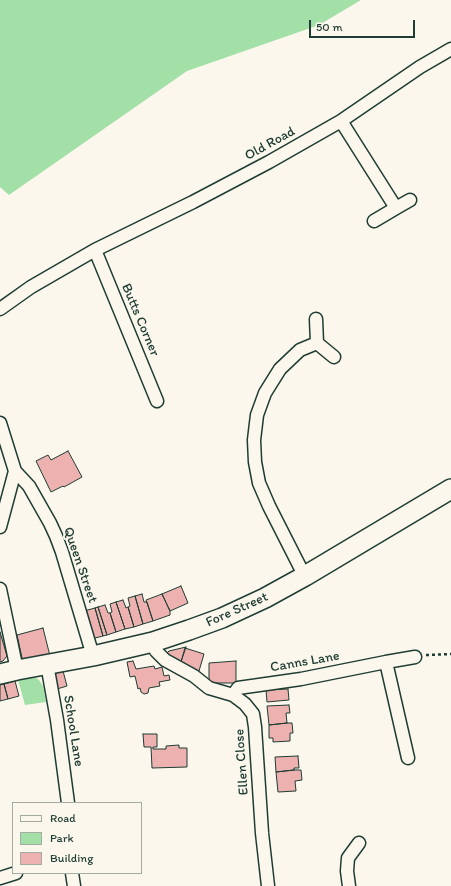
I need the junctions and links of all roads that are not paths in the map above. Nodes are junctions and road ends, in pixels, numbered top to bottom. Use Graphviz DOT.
graph roads {
  1 [pos="451,49"];
  2 [pos="341,120"];
  3 [pos="410,200"];
  4 [pos="396,208"];
  5 [pos="374,221"];
  6 [pos="95,250"];
  7 [pos="0,309"];
  8 [pos="316,319"];
  9 [pos="317,343"];
  10 [pos="334,357"];
  11 [pos="157,401"];
  12 [pos="0,423"];
  13 [pos="15,471"];
  14 [pos="449,495"];
  15 [pos="0,527"];
  16 [pos="305,576"];
  17 [pos="0,589"];
  18 [pos="154,642"];
  19 [pos="93,656"];
  20 [pos="415,657"];
  21 [pos="386,662"];
  22 [pos="47,664"];
  23 [pos="8,672"];
  24 [pos="233,696"];
  25 [pos="408,758"];
  26 [pos="68,802"];
  27 [pos="359,843"];
  28 [pos="13,874"];
  29 [pos="72,874"];
  30 [pos="0,878"];
  31 [pos="74,886"];
  32 [pos="268,886"];
  33 [pos="349,886"];
  1 -- 2 [label="street, Old Road"];
  2 -- 4 [label="street"];
  2 -- 6 [label="street, Old Road"];
  3 -- 4 [label="street"];
  4 -- 5 [label="street"];
  6 -- 7 [label="street, Old Road"];
  6 -- 11 [label="street, Butts Corner"];
  8 -- 9 [label="street"];
  9 -- 10 [label="street"];
  9 -- 16 [label="street"];
  12 -- 13 [label="street, Queen Street"];
  13 -- 15 [label="street"];
  13 -- 19 [label="street, Queen Street"];
  14 -- 16 [label="main road, Fore Street"];
  16 -- 18 [label="main road, Fore Street"];
  17 -- 23 [label="street"];
  18 -- 19 [label="main road, Fore Street"];
  18 -- 24 [label="street, Ellen Close"];
  19 -- 22 [label="main road, Fore Street"];
  20 -- 21 [label="street, Canns Lane"];
  21 -- 24 [label="street, Canns Lane"];
  21 -- 25 [label="street"];
  22 -- 23 [label="main road, Fore Street"];
  22 -- 26 [label="street, School Lane"];
  24 -- 32 [label="street, Ellen Close"];
  27 -- 33 [label="street"];
  28 -- 30 [label="street"];
  29 -- 31 [label="street"];
}
